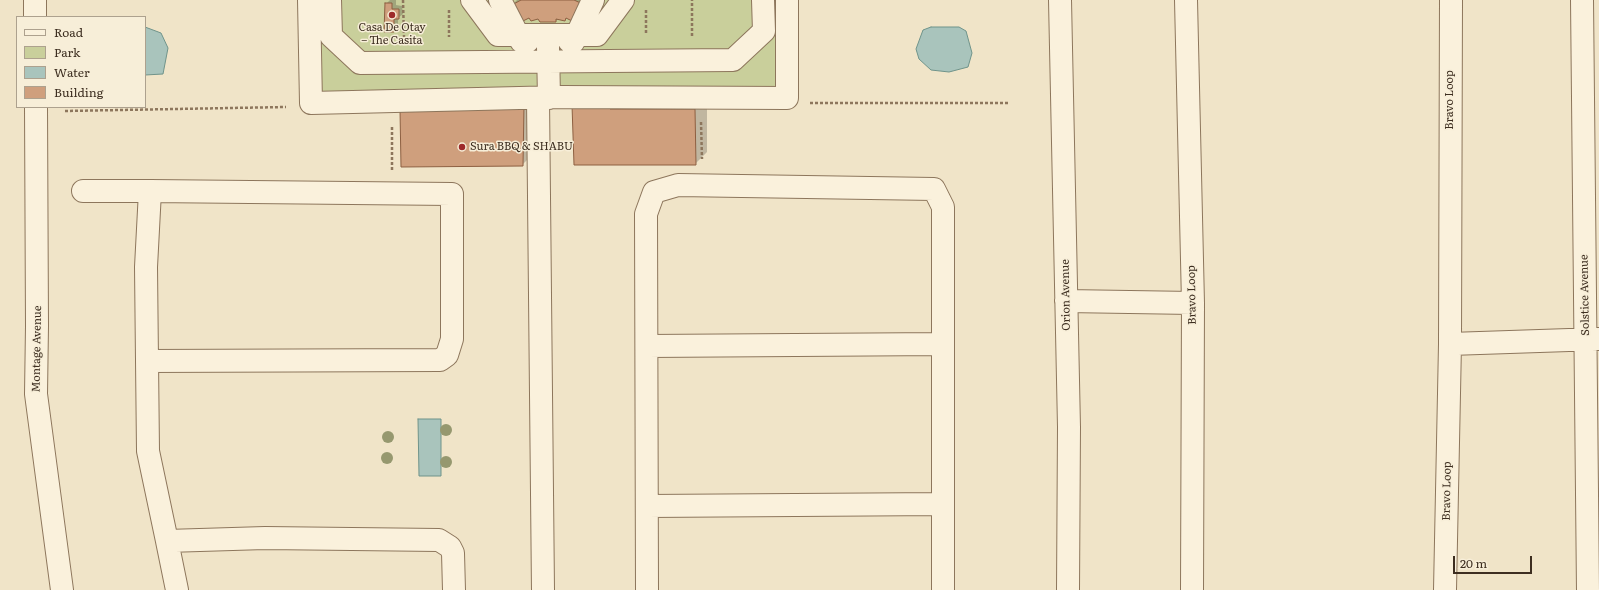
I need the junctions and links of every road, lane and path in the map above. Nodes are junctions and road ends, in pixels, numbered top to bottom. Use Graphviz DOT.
graph roads {
  1 [pos="35,0"];
  2 [pos="309,0"];
  3 [pos="330,0"];
  4 [pos="403,0"];
  5 [pos="472,0"];
  6 [pos="500,0"];
  7 [pos="593,0"];
  8 [pos="622,0"];
  9 [pos="692,0"];
  10 [pos="764,0"];
  11 [pos="787,0"];
  12 [pos="1060,0"];
  13 [pos="1186,0"];
  14 [pos="1451,0"];
  15 [pos="1582,0"];
  16 [pos="449,8"];
  17 [pos="646,8"];
  18 [pos="36,16"];
  19 [pos="519,35"];
  20 [pos="577,35"];
  21 [pos="548,46"];
  22 [pos="692,60"];
  23 [pos="646,61"];
  24 [pos="404,62"];
  25 [pos="449,62"];
  26 [pos="1591,88"];
  27 [pos="544,98"];
  28 [pos="701,98"];
  29 [pos="392,101"];
  30 [pos="36,108"];
  31 [pos="702,159"];
  32 [pos="392,170"];
  33 [pos="150,191"];
  34 [pos="83,192"];
  35 [pos="1066,301"];
  36 [pos="1193,303"];
  37 [pos="1592,340"];
  38 [pos="943,344"];
  39 [pos="1450,344"];
  40 [pos="647,346"];
  41 [pos="147,361"];
  42 [pos="943,504"];
  43 [pos="647,506"];
  44 [pos="167,541"];
  45 [pos="62,590"];
  46 [pos="177,590"];
  47 [pos="454,590"];
  48 [pos="542,590"];
  49 [pos="647,590"];
  50 [pos="943,590"];
  51 [pos="1068,590"];
  52 [pos="1192,590"];
  53 [pos="1445,590"];
  54 [pos="1588,590"];
  1 -- 18 [label="street"];
  2 -- 29 [label="street"];
  3 -- 24 [label="street"];
  4 -- 24 [label="path"];
  5 -- 19 [label="street"];
  6 -- 19 [label="street"];
  7 -- 20 [label="street"];
  8 -- 20 [label="street"];
  9 -- 22 [label="path"];
  10 -- 22 [label="street"];
  11 -- 28 [label="street"];
  12 -- 35 [label="street, Orion Avenue"];
  13 -- 36 [label="street, Bravo Loop"];
  14 -- 39 [label="street, Bravo Loop"];
  15 -- 26 [label="street, Solstice Avenue"];
  16 -- 25 [label="path"];
  17 -- 23 [label="path"];
  19 -- 21 [label="street"];
  20 -- 21 [label="street"];
  21 -- 23 [label="street"];
  21 -- 25 [label="street"];
  21 -- 27 [label="street"];
  22 -- 23 [label="street"];
  24 -- 25 [label="street"];
  26 -- 37 [label="street, Solstice Avenue"];
  27 -- 28 [label="street"];
  27 -- 29 [label="street"];
  27 -- 48 [label="street"];
  28 -- 31 [label="path"];
  29 -- 32 [label="path"];
  30 -- 45 [label="street, Montage Avenue"];
  33 -- 34 [label="street"];
  33 -- 41 [label="street"];
  33 -- 41 [label="street"];
  35 -- 36 [label="street"];
  35 -- 51 [label="street, Orion Avenue"];
  36 -- 52 [label="street, Bravo Loop"];
  37 -- 39 [label="street"];
  37 -- 54 [label="street, Solstice Avenue"];
  38 -- 40 [label="street"];
  38 -- 40 [label="street"];
  38 -- 42 [label="street"];
  39 -- 53 [label="street, Bravo Loop"];
  40 -- 43 [label="street"];
  41 -- 44 [label="street"];
  42 -- 43 [label="street"];
  42 -- 50 [label="street"];
  43 -- 49 [label="street"];
  44 -- 46 [label="street"];
  44 -- 47 [label="street"];
}
